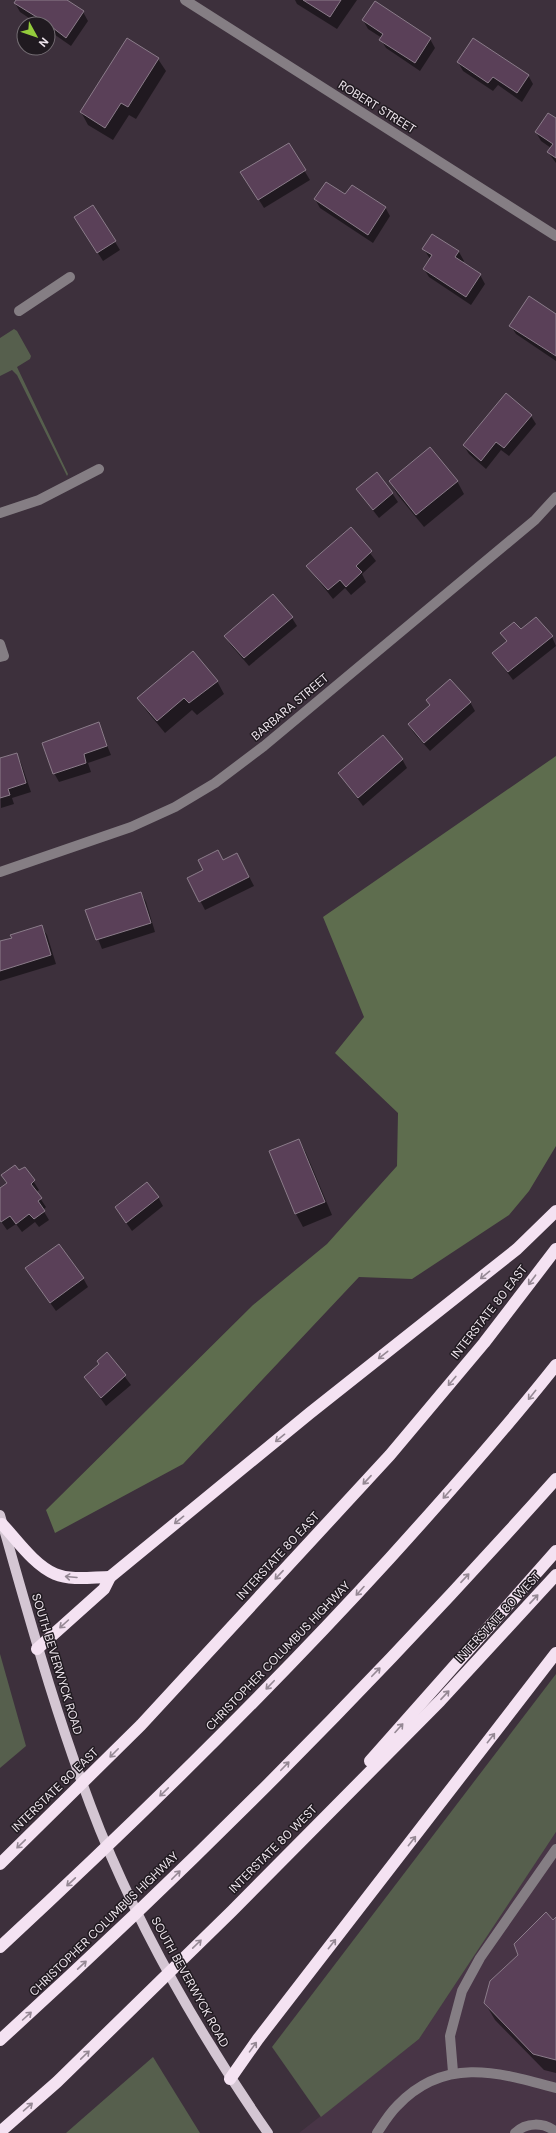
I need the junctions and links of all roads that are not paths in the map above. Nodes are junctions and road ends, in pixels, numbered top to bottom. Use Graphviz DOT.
graph roads {
  1 [pos="185,0"];
  2 [pos="556,236"];
  3 [pos="70,278"];
  4 [pos="19,311"];
  5 [pos="99,469"];
  6 [pos="556,497"];
  7 [pos="0,513"];
  8 [pos="0,644"];
  9 [pos="0,657"];
  10 [pos="0,872"];
  11 [pos="556,1211"];
  12 [pos="556,1249"];
  13 [pos="556,1365"];
  14 [pos="556,1479"];
  15 [pos="1,1519"];
  16 [pos="556,1551"];
  17 [pos="556,1575"];
  18 [pos="110,1576"];
  19 [pos="37,1649"];
  20 [pos="556,1653"];
  21 [pos="556,1849"];
  22 [pos="280,1862"];
  23 [pos="0,1864"];
  24 [pos="0,1947"];
  25 [pos="0,2040"];
  26 [pos="453,2072"];
  27 [pos="230,2079"];
  28 [pos="556,2088"];
  29 [pos="0,2132"];
  30 [pos="556,2132"];
  31 [pos="268,2133"];
  32 [pos="377,2133"];
  33 [pos="515,2133"];
  1 -- 2 [label="street, ROBERT STREET"];
  3 -- 4 [label="street"];
  5 -- 7 [label="street"];
  6 -- 10 [label="street, BARBARA STREET"];
  8 -- 9 [label="street"];
  11 -- 18 [label="highway, one-way"];
  12 -- 23 [label="highway, INTERSTATE 80 EAST, one-way"];
  13 -- 24 [label="highway, CHRISTOPHER COLUMBUS HIGHWAY, one-way"];
  25 -- 14 [label="highway, CHRISTOPHER COLUMBUS HIGHWAY, one-way"];
  18 -- 15 [label="highway, one-way"];
  15 -- 19 [label="main road, SOUTH BEVERWYCK ROAD"];
  22 -- 16 [label="highway, one-way"];
  22 -- 17 [label="highway, INTERSTATE 80 WEST, one-way"];
  18 -- 19 [label="highway, one-way"];
  19 -- 27 [label="main road, SOUTH BEVERWYCK ROAD"];
  27 -- 20 [label="highway, one-way"];
  21 -- 26 [label="street"];
  29 -- 22 [label="highway, INTERSTATE 80 WEST, one-way"];
  26 -- 28 [label="street"];
  26 -- 32 [label="street"];
  27 -- 31 [label="main road, SOUTH BEVERWYCK ROAD"];
  30 -- 33 [label="street"];
}
